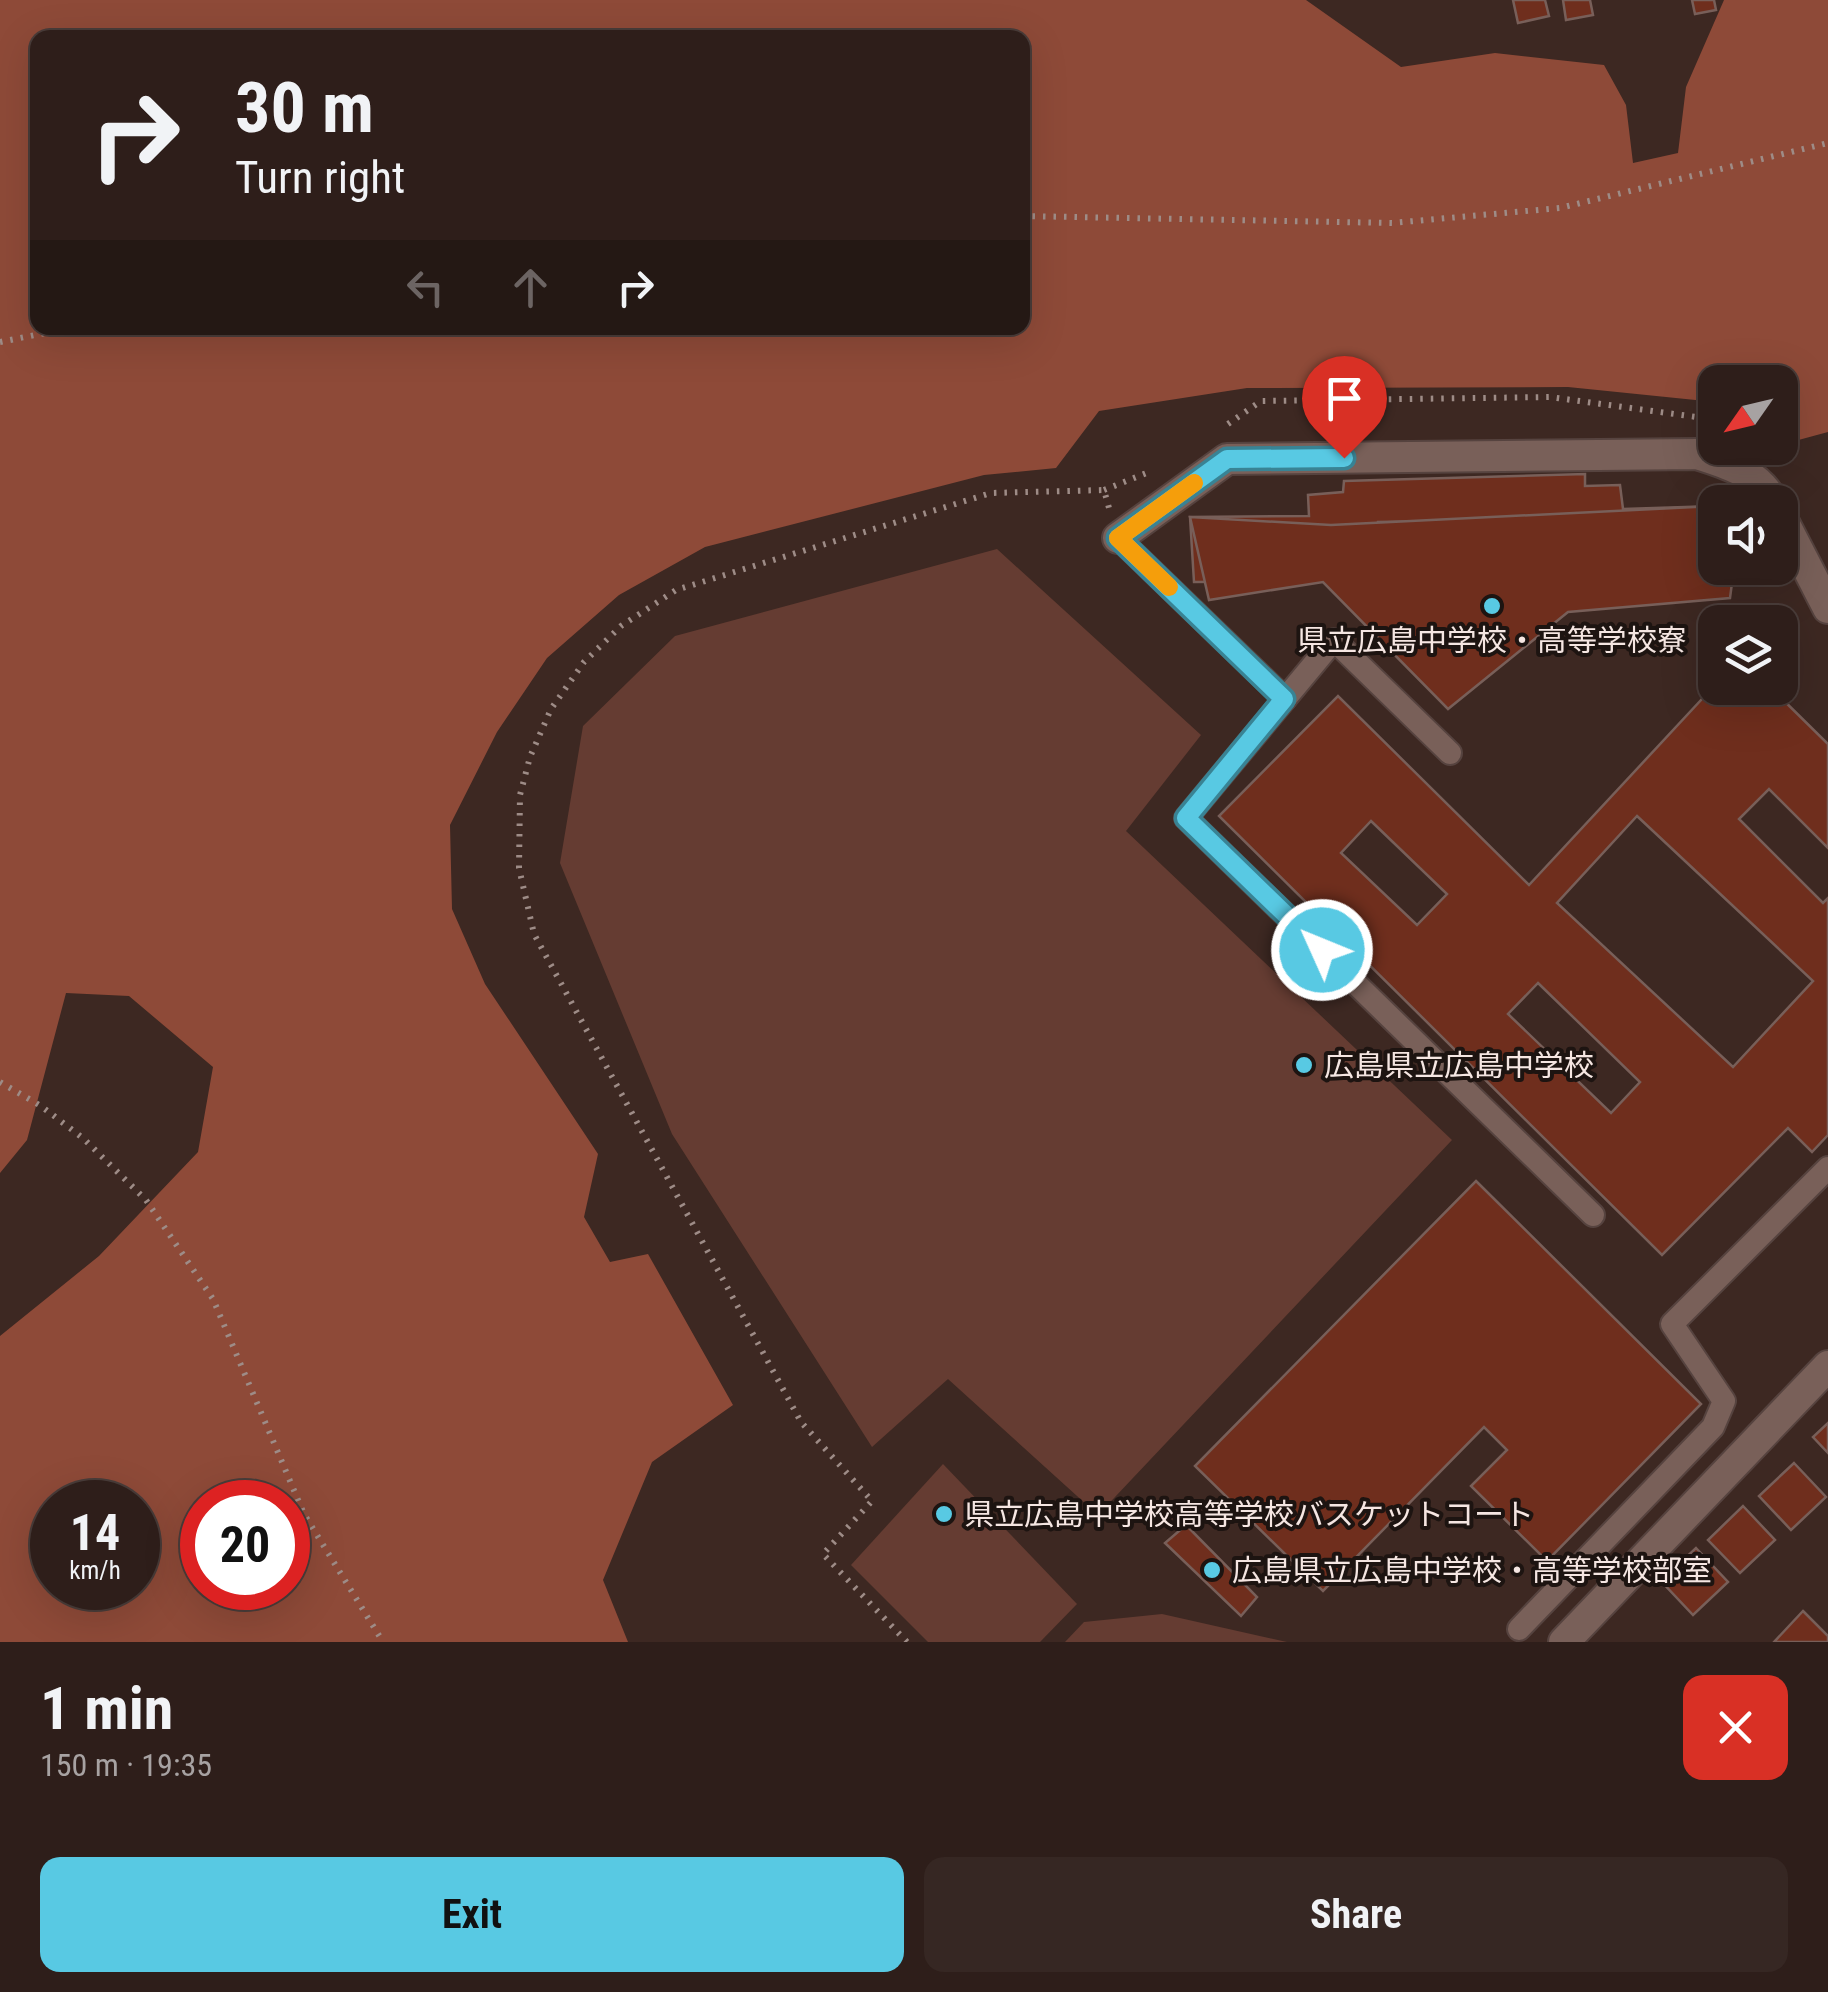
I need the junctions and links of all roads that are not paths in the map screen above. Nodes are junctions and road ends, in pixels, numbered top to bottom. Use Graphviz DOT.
graph roads {
  1 [pos="1760,485"];
  2 [pos="1118,538"];
  3 [pos="1798,550"];
  4 [pos="1828,608"];
  5 [pos="1284,699"];
  6 [pos="1450,753"];
  7 [pos="1828,1168"];
  8 [pos="1594,1214"];
  9 [pos="1828,1366"];
  10 [pos="1519,1629"];
  11 [pos="1564,1642"];
  1 -- 2 [label="street"];
  2 -- 5 [label="lane"];
  3 -- 4 [label="street"];
  5 -- 6 [label="lane"];
  5 -- 8 [label="lane"];
  7 -- 10 [label="lane"];
  9 -- 11 [label="street"];
}
